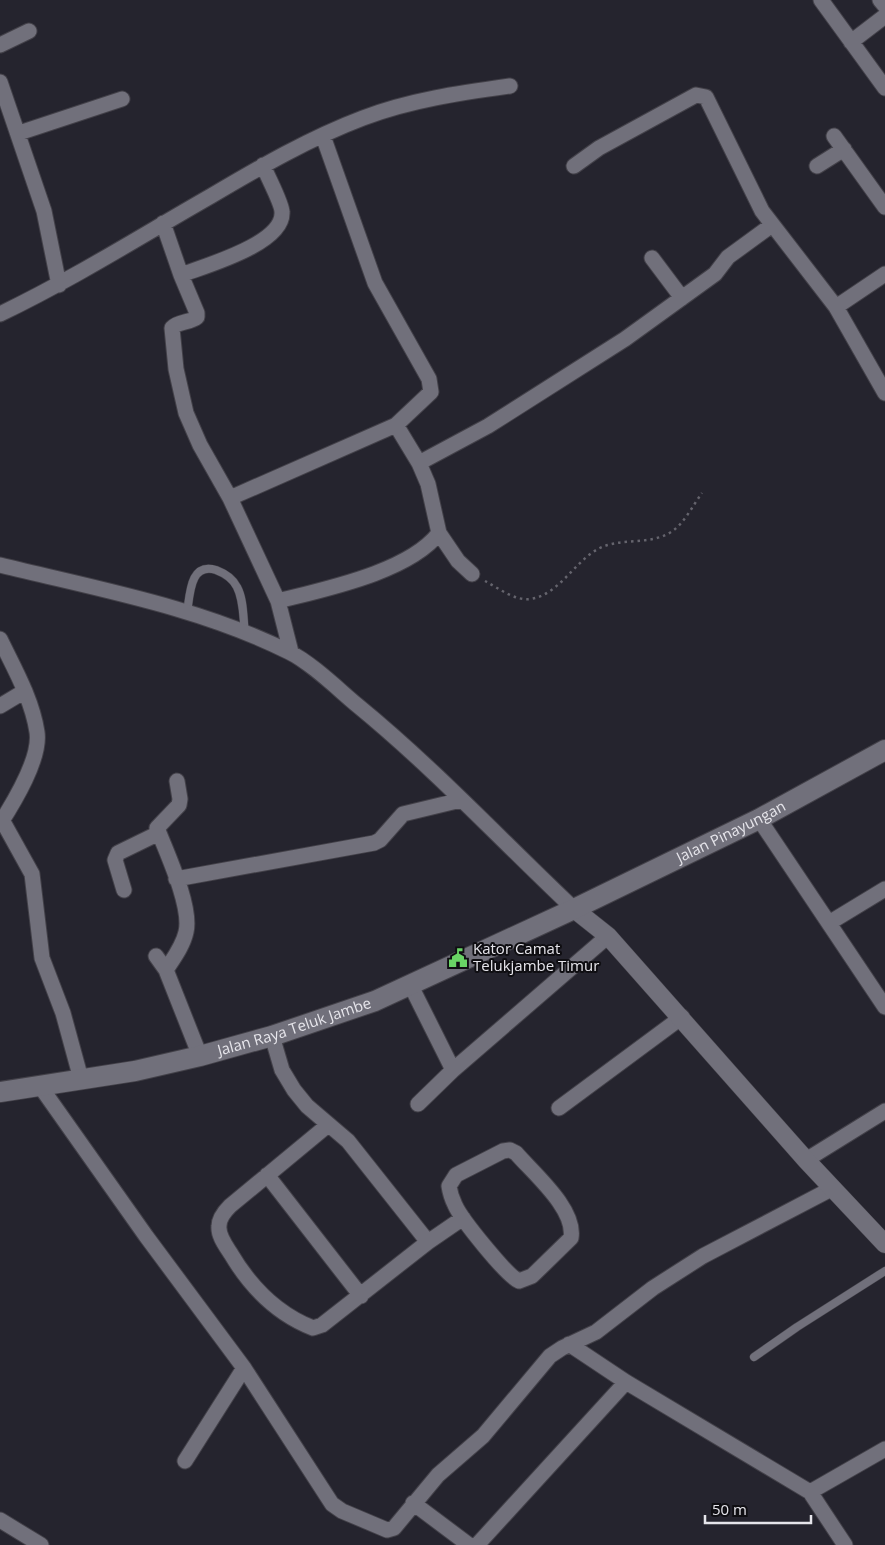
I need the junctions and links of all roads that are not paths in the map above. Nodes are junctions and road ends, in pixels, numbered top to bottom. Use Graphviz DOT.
graph roads {
  1 [pos="821,0"];
  2 [pos="880,0"];
  3 [pos="885,6"];
  4 [pos="885,16"];
  5 [pos="29,32"];
  6 [pos="851,42"];
  7 [pos="0,45"];
  8 [pos="0,82"];
  9 [pos="510,86"];
  10 [pos="885,88"];
  11 [pos="122,98"];
  12 [pos="19,134"];
  13 [pos="323,136"];
  14 [pos="834,136"];
  15 [pos="844,149"];
  16 [pos="263,165"];
  17 [pos="574,166"];
  18 [pos="817,166"];
  19 [pos="885,207"];
  20 [pos="163,223"];
  21 [pos="772,225"];
  22 [pos="652,258"];
  23 [pos="885,274"];
  24 [pos="181,275"];
  25 [pos="59,285"];
  26 [pos="682,298"];
  27 [pos="836,307"];
  28 [pos="0,314"];
  29 [pos="885,392"];
  30 [pos="396,426"];
  31 [pos="419,463"];
  32 [pos="230,498"];
  33 [pos="440,534"];
  34 [pos="0,565"];
  35 [pos="472,574"];
  36 [pos="278,601"];
  37 [pos="186,613"];
  38 [pos="244,633"];
  39 [pos="0,638"];
  40 [pos="291,652"];
  41 [pos="25,691"];
  42 [pos="0,706"];
  43 [pos="885,750"];
  44 [pos="177,780"];
  45 [pos="460,800"];
  46 [pos="759,819"];
  47 [pos="1,822"];
  48 [pos="159,833"];
  49 [pos="176,879"];
  50 [pos="885,888"];
  51 [pos="124,890"];
  52 [pos="574,909"];
  53 [pos="829,923"];
  54 [pos="608,936"];
  55 [pos="156,956"];
  56 [pos="166,970"];
  57 [pos="411,986"];
  58 [pos="885,1007"];
  59 [pos="682,1017"];
  60 [pos="272,1036"];
  61 [pos="200,1056"];
  62 [pos="453,1070"];
  63 [pos="81,1080"];
  64 [pos="40,1086"];
  65 [pos="0,1092"];
  66 [pos="418,1104"];
  67 [pos="559,1108"];
  68 [pos="885,1111"];
  69 [pos="328,1125"];
  70 [pos="806,1160"];
  71 [pos="267,1175"];
  72 [pos="833,1188"];
  73 [pos="463,1218"];
  74 [pos="428,1242"];
  75 [pos="885,1244"];
  76 [pos="885,1271"];
  77 [pos="361,1296"];
  78 [pos="570,1344"];
  79 [pos="754,1357"];
  80 [pos="244,1368"];
  81 [pos="626,1382"];
  82 [pos="885,1449"];
  83 [pos="185,1461"];
  84 [pos="810,1492"];
  85 [pos="413,1503"];
  86 [pos="0,1520"];
  87 [pos="41,1545"];
  88 [pos="468,1545"];
  89 [pos="478,1545"];
  90 [pos="845,1545"];
  1 -- 6 [label="street"];
  2 -- 3 [label="street"];
  4 -- 6 [label="street"];
  5 -- 7 [label="street"];
  6 -- 10 [label="street"];
  8 -- 12 [label="street"];
  9 -- 13 [label="street"];
  11 -- 12 [label="street"];
  12 -- 25 [label="street"];
  13 -- 16 [label="street"];
  13 -- 30 [label="street"];
  14 -- 15 [label="street"];
  15 -- 18 [label="street"];
  15 -- 19 [label="street"];
  16 -- 20 [label="street"];
  16 -- 24 [label="street"];
  17 -- 21 [label="street"];
  20 -- 24 [label="street"];
  20 -- 25 [label="street"];
  21 -- 26 [label="street"];
  21 -- 27 [label="street"];
  22 -- 26 [label="street"];
  23 -- 27 [label="street"];
  24 -- 32 [label="street"];
  25 -- 28 [label="street"];
  26 -- 31 [label="street"];
  27 -- 29 [label="street"];
  30 -- 31 [label="street"];
  30 -- 32 [label="street"];
  31 -- 33 [label="street"];
  32 -- 36 [label="street"];
  33 -- 35 [label="street"];
  33 -- 36 [label="street"];
  34 -- 37 [label="street"];
  36 -- 40 [label="street"];
  37 -- 38 [label="street"];
  37 -- 38 [label="lane"];
  38 -- 40 [label="street"];
  39 -- 41 [label="street"];
  40 -- 45 [label="street"];
  41 -- 42 [label="street"];
  41 -- 47 [label="street"];
  43 -- 46 [label="main road, Jalan Pinayungan"];
  44 -- 48 [label="street"];
  45 -- 49 [label="street"];
  45 -- 52 [label="street"];
  46 -- 52 [label="main road, Jalan Pinayungan"];
  46 -- 53 [label="street"];
  47 -- 63 [label="street"];
  48 -- 49 [label="street"];
  48 -- 51 [label="street"];
  49 -- 56 [label="street"];
  50 -- 53 [label="street"];
  52 -- 54 [label="street"];
  52 -- 57 [label="main road, Jalan Raya Teluk Jambe"];
  53 -- 58 [label="street"];
  54 -- 59 [label="street"];
  54 -- 62 [label="street"];
  55 -- 56 [label="street"];
  56 -- 61 [label="street"];
  57 -- 60 [label="main road, Jalan Raya Teluk Jambe"];
  57 -- 62 [label="street"];
  59 -- 67 [label="street"];
  59 -- 70 [label="street"];
  60 -- 61 [label="main road, Jalan Raya Teluk Jambe"];
  60 -- 69 [label="street"];
  61 -- 63 [label="main road, Jalan Raya Teluk Jambe"];
  62 -- 66 [label="street"];
  63 -- 64 [label="main road, Jalan Raya Teluk Jambe"];
  64 -- 65 [label="main road, Jalan Raya Teluk Jambe"];
  64 -- 80 [label="street"];
  68 -- 70 [label="street"];
  69 -- 71 [label="street"];
  69 -- 74 [label="street"];
  70 -- 72 [label="street"];
  71 -- 77 [label="street"];
  71 -- 77 [label="street"];
  72 -- 75 [label="street"];
  72 -- 78 [label="street"];
  73 -- 73 [label="street"];
  73 -- 74 [label="street"];
  74 -- 77 [label="street"];
  76 -- 79 [label="lane"];
  78 -- 81 [label="street"];
  78 -- 85 [label="street"];
  80 -- 83 [label="street"];
  80 -- 85 [label="street"];
  81 -- 84 [label="street"];
  81 -- 89 [label="street"];
  82 -- 84 [label="street"];
  84 -- 90 [label="street"];
  85 -- 88 [label="street"];
  86 -- 87 [label="street"];
}
